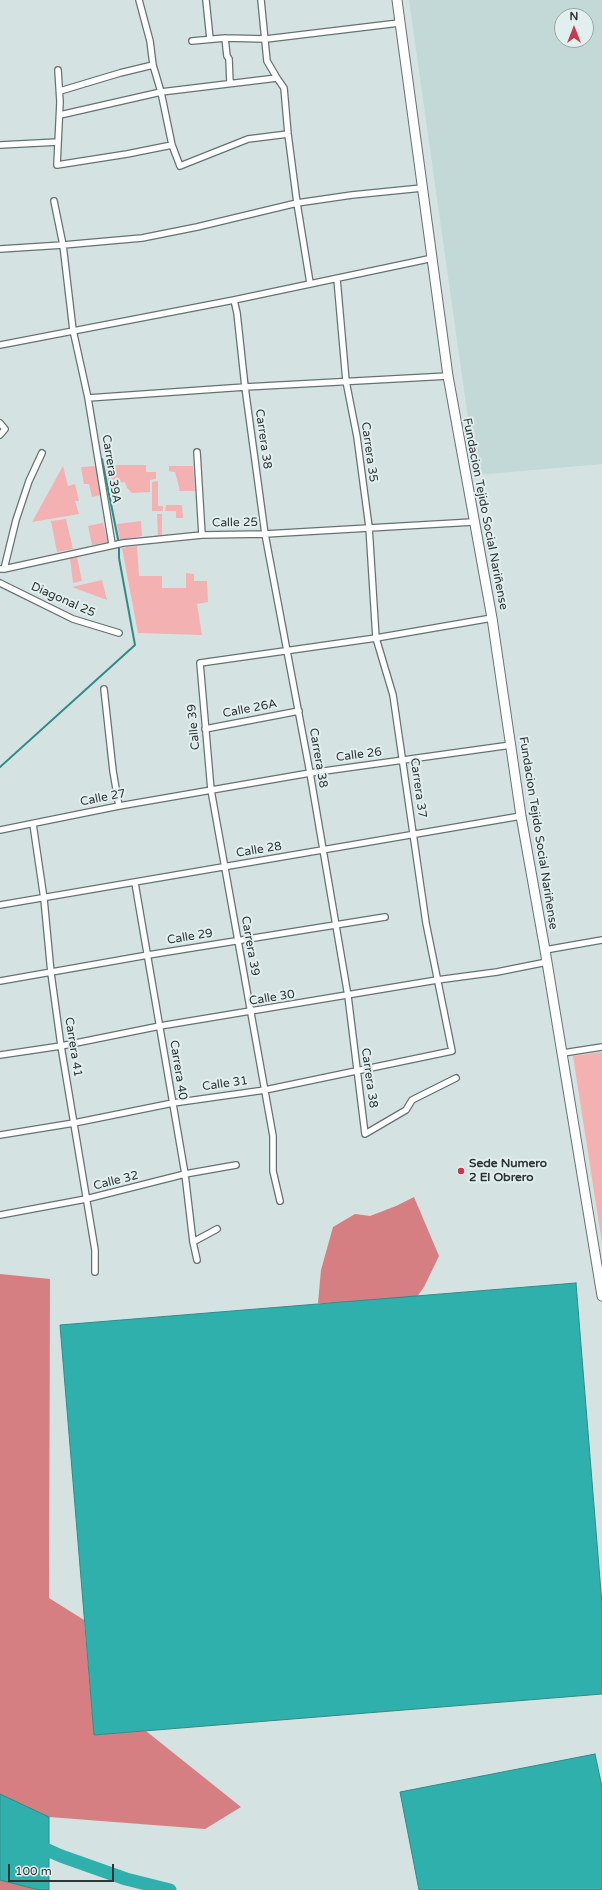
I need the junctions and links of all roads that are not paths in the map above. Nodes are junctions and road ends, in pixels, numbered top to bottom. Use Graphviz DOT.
graph roads {
  1 [pos="139,0"];
  2 [pos="206,0"];
  3 [pos="261,0"];
  4 [pos="398,0"];
  5 [pos="399,23"];
  6 [pos="225,38"];
  7 [pos="210,39"];
  8 [pos="266,39"];
  9 [pos="192,41"];
  10 [pos="153,65"];
  11 [pos="58,70"];
  12 [pos="277,78"];
  13 [pos="230,83"];
  14 [pos="60,91"];
  15 [pos="161,92"];
  16 [pos="60,115"];
  17 [pos="288,134"];
  18 [pos="58,142"];
  19 [pos="0,145"];
  20 [pos="172,145"];
  21 [pos="422,188"];
  22 [pos="54,201"];
  23 [pos="297,203"];
  24 [pos="63,245"];
  25 [pos="0,249"];
  26 [pos="433,258"];
  27 [pos="337,279"];
  28 [pos="310,283"];
  29 [pos="234,300"];
  30 [pos="73,330"];
  31 [pos="0,345"];
  32 [pos="448,376"];
  33 [pos="346,381"];
  34 [pos="245,387"];
  35 [pos="88,398"];
  36 [pos="1,424"];
  37 [pos="0,435"];
  38 [pos="198,452"];
  39 [pos="42,453"];
  40 [pos="474,522"];
  41 [pos="368,527"];
  42 [pos="265,534"];
  43 [pos="202,535"];
  44 [pos="114,544"];
  45 [pos="2,569"];
  46 [pos="0,583"];
  47 [pos="492,618"];
  48 [pos="120,633"];
  49 [pos="376,638"];
  50 [pos="288,650"];
  51 [pos="104,689"];
  52 [pos="299,711"];
  53 [pos="204,729"];
  54 [pos="511,745"];
  55 [pos="404,761"];
  56 [pos="310,773"];
  57 [pos="211,790"];
  58 [pos="119,806"];
  59 [pos="521,816"];
  60 [pos="33,824"];
  61 [pos="0,830"];
  62 [pos="414,835"];
  63 [pos="323,851"];
  64 [pos="226,867"];
  65 [pos="135,883"];
  66 [pos="44,899"];
  67 [pos="0,905"];
  68 [pos="384,917"];
  69 [pos="336,925"];
  70 [pos="602,940"];
  71 [pos="237,941"];
  72 [pos="545,950"];
  73 [pos="148,955"];
  74 [pos="547,962"];
  75 [pos="51,973"];
  76 [pos="437,980"];
  77 [pos="0,981"];
  78 [pos="348,996"];
  79 [pos="250,1012"];
  80 [pos="160,1026"];
  81 [pos="61,1046"];
  82 [pos="602,1047"];
  83 [pos="452,1051"];
  84 [pos="563,1053"];
  85 [pos="0,1055"];
  86 [pos="356,1070"];
  87 [pos="456,1078"];
  88 [pos="264,1090"];
  89 [pos="173,1103"];
  90 [pos="74,1123"];
  91 [pos="0,1135"];
  92 [pos="236,1164"];
  93 [pos="184,1174"];
  94 [pos="86,1199"];
  95 [pos="280,1201"];
  96 [pos="0,1215"];
  97 [pos="217,1229"];
  98 [pos="193,1242"];
  99 [pos="197,1260"];
  100 [pos="95,1272"];
  101 [pos="602,1296"];
  1 -- 10 [label="street"];
  2 -- 7 [label="street"];
  3 -- 8 [label="street"];
  4 -- 5 [label="main road, Fundacion Tejido Social Nariñense"];
  5 -- 8 [label="street"];
  5 -- 21 [label="main road, Fundacion Tejido Social Nariñense"];
  6 -- 7 [label="street"];
  6 -- 8 [label="street"];
  6 -- 13 [label="street"];
  7 -- 9 [label="street"];
  8 -- 12 [label="street"];
  10 -- 14 [label="street"];
  10 -- 15 [label="street"];
  11 -- 14 [label="street"];
  12 -- 13 [label="street"];
  12 -- 17 [label="street"];
  13 -- 15 [label="street"];
  14 -- 16 [label="street"];
  15 -- 16 [label="street"];
  15 -- 20 [label="street"];
  16 -- 18 [label="street"];
  17 -- 20 [label="street"];
  17 -- 23 [label="street"];
  18 -- 19 [label="street"];
  18 -- 20 [label="street"];
  21 -- 23 [label="street"];
  21 -- 26 [label="main road, Fundacion Tejido Social Nariñense"];
  22 -- 24 [label="street, Carrera 39A"];
  23 -- 24 [label="street"];
  23 -- 28 [label="street"];
  24 -- 25 [label="street"];
  24 -- 30 [label="street, Carrera 39A"];
  26 -- 27 [label="street"];
  26 -- 32 [label="main road, Fundacion Tejido Social Nariñense"];
  27 -- 28 [label="street"];
  27 -- 33 [label="street, Carrera 35"];
  28 -- 29 [label="street"];
  29 -- 30 [label="street"];
  29 -- 34 [label="street, Carrera 38"];
  30 -- 31 [label="street"];
  30 -- 35 [label="street, Carrera 39A"];
  32 -- 33 [label="street"];
  32 -- 40 [label="main road, Fundacion Tejido Social Nariñense"];
  33 -- 34 [label="street"];
  33 -- 41 [label="street, Carrera 35"];
  34 -- 35 [label="street"];
  34 -- 42 [label="street, Carrera 38"];
  35 -- 44 [label="street, Carrera 39A"];
  36 -- 37 [label="street"];
  38 -- 43 [label="street"];
  39 -- 45 [label="street"];
  40 -- 41 [label="street, Calle 25"];
  40 -- 47 [label="main road, Fundacion Tejido Social Nariñense"];
  41 -- 42 [label="street, Calle 25"];
  41 -- 49 [label="street, Carrera 37"];
  42 -- 43 [label="street, Calle 25"];
  42 -- 50 [label="street, Carrera 38"];
  43 -- 44 [label="street, Calle 25"];
  44 -- 45 [label="street, Calle 25"];
  46 -- 48 [label="street, Diagonal 25"];
  47 -- 49 [label="street"];
  47 -- 54 [label="main road, Fundacion Tejido Social Nariñense"];
  49 -- 50 [label="street"];
  49 -- 55 [label="street, Carrera 37"];
  50 -- 52 [label="street, Carrera 38"];
  50 -- 53 [label="street, Calle 39"];
  51 -- 58 [label="street"];
  52 -- 53 [label="street, Calle 26A"];
  52 -- 56 [label="street, Carrera 38"];
  53 -- 57 [label="street, Calle 39"];
  54 -- 55 [label="street, Calle 26"];
  54 -- 59 [label="main road, Fundacion Tejido Social Nariñense"];
  55 -- 56 [label="street, Calle 26"];
  55 -- 62 [label="street, Carrera 37"];
  56 -- 57 [label="street, Calle 26"];
  56 -- 63 [label="street, Carrera 38"];
  57 -- 58 [label="street, Calle 27"];
  57 -- 64 [label="street, Carrera 39"];
  58 -- 60 [label="street, Calle 27"];
  59 -- 62 [label="street, Calle 28"];
  59 -- 72 [label="main road, Fundacion Tejido Social Nariñense"];
  60 -- 61 [label="street, Calle 27"];
  60 -- 66 [label="street, Carrera 41"];
  62 -- 63 [label="street, Calle 28"];
  62 -- 76 [label="street, Carrera 37"];
  63 -- 64 [label="street, Calle 28"];
  63 -- 69 [label="street, Carrera 38"];
  64 -- 65 [label="street, Calle 28"];
  64 -- 71 [label="street, Carrera 39"];
  65 -- 66 [label="street, Calle 28"];
  65 -- 73 [label="street, Carrera 40"];
  66 -- 67 [label="street, Calle 28"];
  66 -- 75 [label="street, Carrera 41"];
  68 -- 69 [label="street, Calle 29"];
  69 -- 71 [label="street, Calle 29"];
  69 -- 78 [label="street, Carrera 38"];
  70 -- 72 [label="street"];
  71 -- 73 [label="street, Calle 29"];
  71 -- 79 [label="street, Carrera 39"];
  72 -- 74 [label="main road, Fundacion Tejido Social Nariñense"];
  73 -- 75 [label="street, Calle 29"];
  73 -- 80 [label="street, Carrera 40"];
  74 -- 76 [label="street, Calle 30"];
  74 -- 84 [label="main road, Fundacion Tejido Social Nariñense"];
  75 -- 77 [label="street, Calle 29"];
  75 -- 81 [label="street, Carrera 41"];
  76 -- 78 [label="street, Calle 30"];
  76 -- 83 [label="street, Carrera 37"];
  78 -- 79 [label="street, Calle 30"];
  78 -- 86 [label="street, Carrera 38"];
  79 -- 80 [label="street, Calle 30"];
  79 -- 88 [label="street, Carrera 39"];
  80 -- 81 [label="street, Calle 30"];
  80 -- 89 [label="street, Carrera 40"];
  81 -- 85 [label="street, Calle 30"];
  81 -- 90 [label="street, Carrera 41"];
  82 -- 84 [label="street"];
  83 -- 86 [label="street, Calle 31"];
  84 -- 101 [label="main road, Fundacion Tejido Social Nariñense"];
  86 -- 87 [label="street, Carrera 38"];
  86 -- 88 [label="street, Calle 31"];
  88 -- 89 [label="street, Calle 31"];
  88 -- 95 [label="street, Carrera 39"];
  89 -- 90 [label="street, Calle 31"];
  89 -- 93 [label="street, Carrera 40"];
  90 -- 91 [label="street, Calle 31"];
  90 -- 94 [label="street, Carrera 41"];
  92 -- 93 [label="street, Calle 32"];
  93 -- 94 [label="street, Calle 32"];
  93 -- 98 [label="street, Carrera 40"];
  94 -- 96 [label="street, Calle 32"];
  94 -- 100 [label="street, Carrera 41"];
  97 -- 98 [label="street"];
  98 -- 99 [label="street, Carrera 40"];
}
